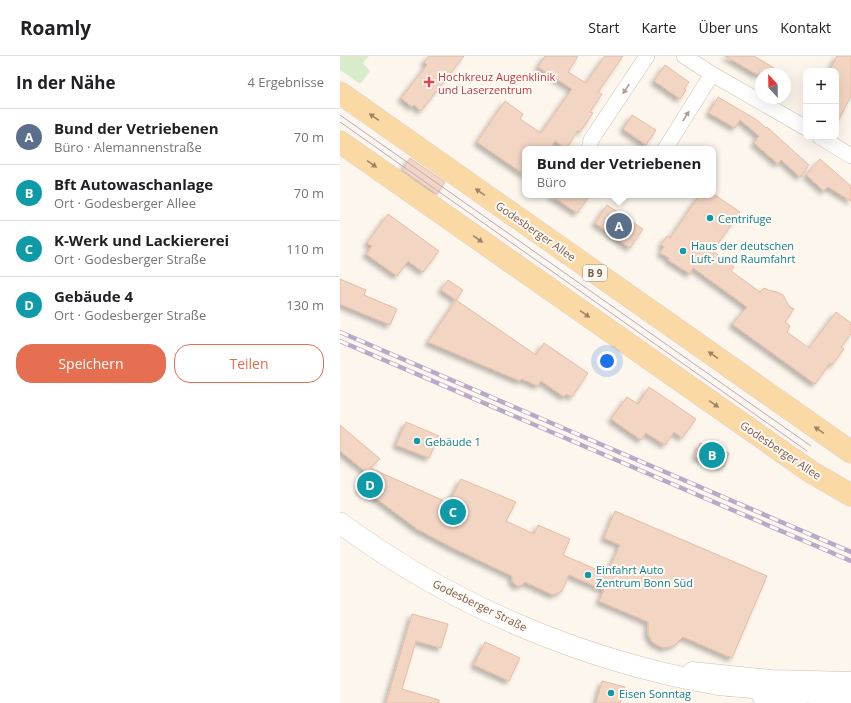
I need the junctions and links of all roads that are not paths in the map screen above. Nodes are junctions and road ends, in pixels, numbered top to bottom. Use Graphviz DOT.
graph roads {
  1 [pos="647,56"];
  2 [pos="684,56"];
  3 [pos="712,74"];
  4 [pos="340,93"];
  5 [pos="803,126"];
  6 [pos="825,140"];
  7 [pos="340,142"];
  8 [pos="590,146"];
  9 [pos="667,146"];
  10 [pos="851,156"];
  11 [pos="851,452"];
  12 [pos="851,495"];
  13 [pos="340,522"];
  14 [pos="632,665"];
  15 [pos="851,681"];
  16 [pos="716,684"];
  17 [pos="851,695"];
  18 [pos="797,703"];
  1 -- 8 [label="street, one-way"];
  2 -- 3 [label="street"];
  3 -- 5 [label="street"];
  9 -- 3 [label="street, one-way"];
  11 -- 4 [label="main road, Godesberger Allee / B 9, one-way"];
  6 -- 10 [label="street"];
  7 -- 12 [label="main road, Godesberger Allee, one-way"];
  13 -- 14 [label="main road, Godesberger Straße"];
  14 -- 15 [label="street, Godesberger Straße"];
  14 -- 16 [label="main road, Godesberger Straße"];
  16 -- 17 [label="main road, Godesberger Straße"];
  16 -- 18 [label="street, Godesberger Straße"];
}
